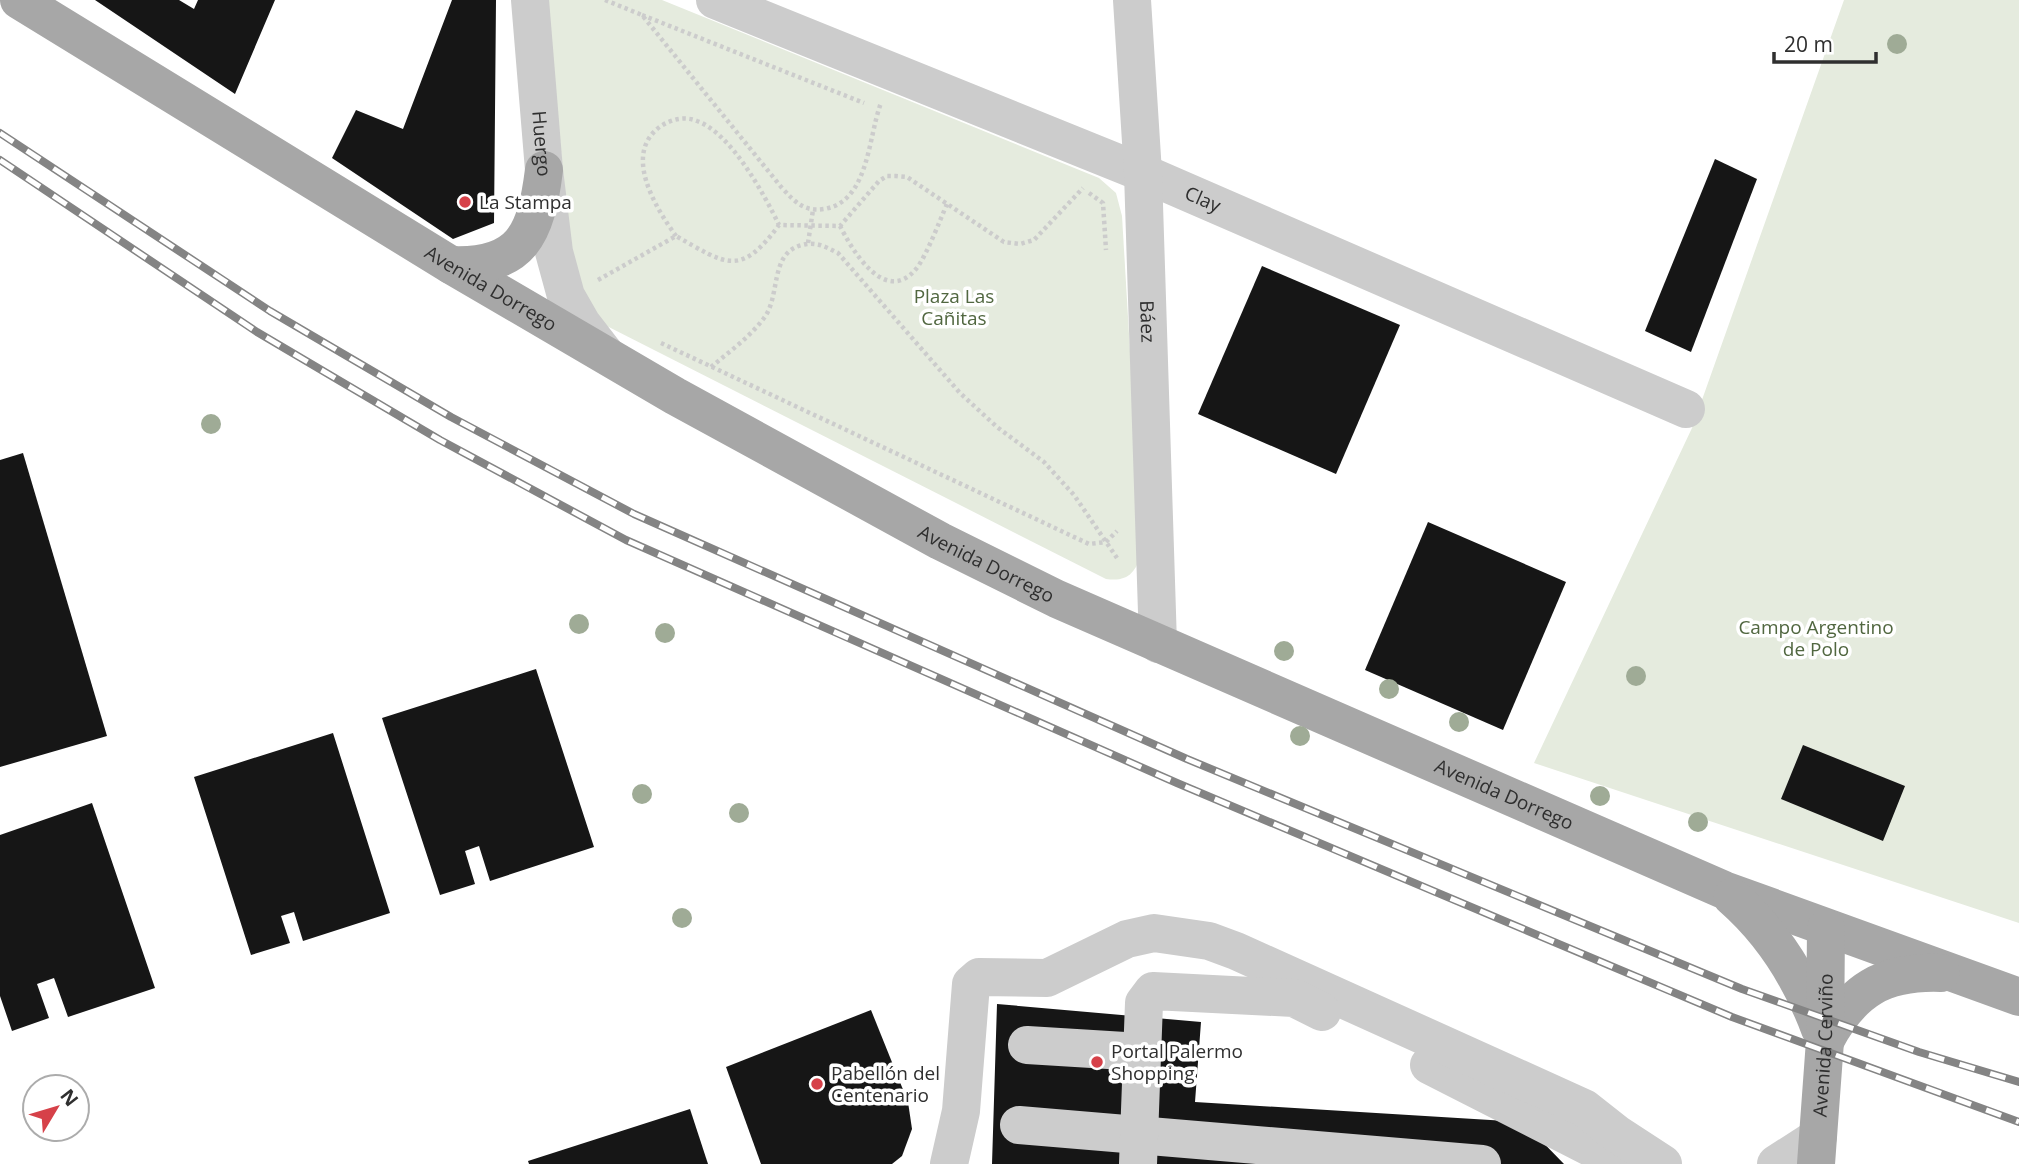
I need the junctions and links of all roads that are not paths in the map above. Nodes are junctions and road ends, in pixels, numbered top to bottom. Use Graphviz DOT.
graph roads {
  1 [pos="19,0"];
  2 [pos="530,0"];
  3 [pos="715,0"];
  4 [pos="1132,0"];
  5 [pos="1127,167"];
  6 [pos="544,170"];
  7 [pos="451,265"];
  8 [pos="606,355"];
  9 [pos="1686,409"];
  10 [pos="1158,645"];
  11 [pos="1724,890"];
  12 [pos="1826,928"];
  13 [pos="1953,974"];
  14 [pos="2019,997"];
  15 [pos="1825,1041"];
  16 [pos="1027,1045"];
  17 [pos="1142,1046"];
  18 [pos="1019,1125"];
  19 [pos="1138,1150"];
  20 [pos="1817,1150"];
  21 [pos="1621,1162"];
  22 [pos="949,1164"];
  23 [pos="1482,1164"];
  24 [pos="1663,1164"];
  25 [pos="1776,1164"];
  1 -- 7 [label="main road, Avenida Dorrego"];
  2 -- 6 [label="street, Huergo"];
  3 -- 5 [label="street, Clay"];
  4 -- 5 [label="street, Báez"];
  5 -- 9 [label="street, Clay"];
  5 -- 10 [label="street, Báez"];
  6 -- 7 [label="main road"];
  6 -- 8 [label="street, Huergo"];
  7 -- 8 [label="main road, Avenida Dorrego"];
  8 -- 10 [label="main road, Avenida Dorrego"];
  10 -- 11 [label="main road, Avenida Dorrego"];
  11 -- 12 [label="main road, Avenida Dorrego"];
  11 -- 15 [label="main road"];
  12 -- 13 [label="main road, Avenida Dorrego"];
  12 -- 15 [label="main road, Avenida Cerviño"];
  13 -- 14 [label="main road, Avenida Dorrego"];
  13 -- 15 [label="main road"];
  15 -- 20 [label="main road, Avenida Cerviño"];
  16 -- 17 [label="street"];
  17 -- 19 [label="street"];
  17 -- 21 [label="street"];
  18 -- 19 [label="street"];
  19 -- 23 [label="street"];
  20 -- 25 [label="street"];
  22 -- 24 [label="street"];
}
